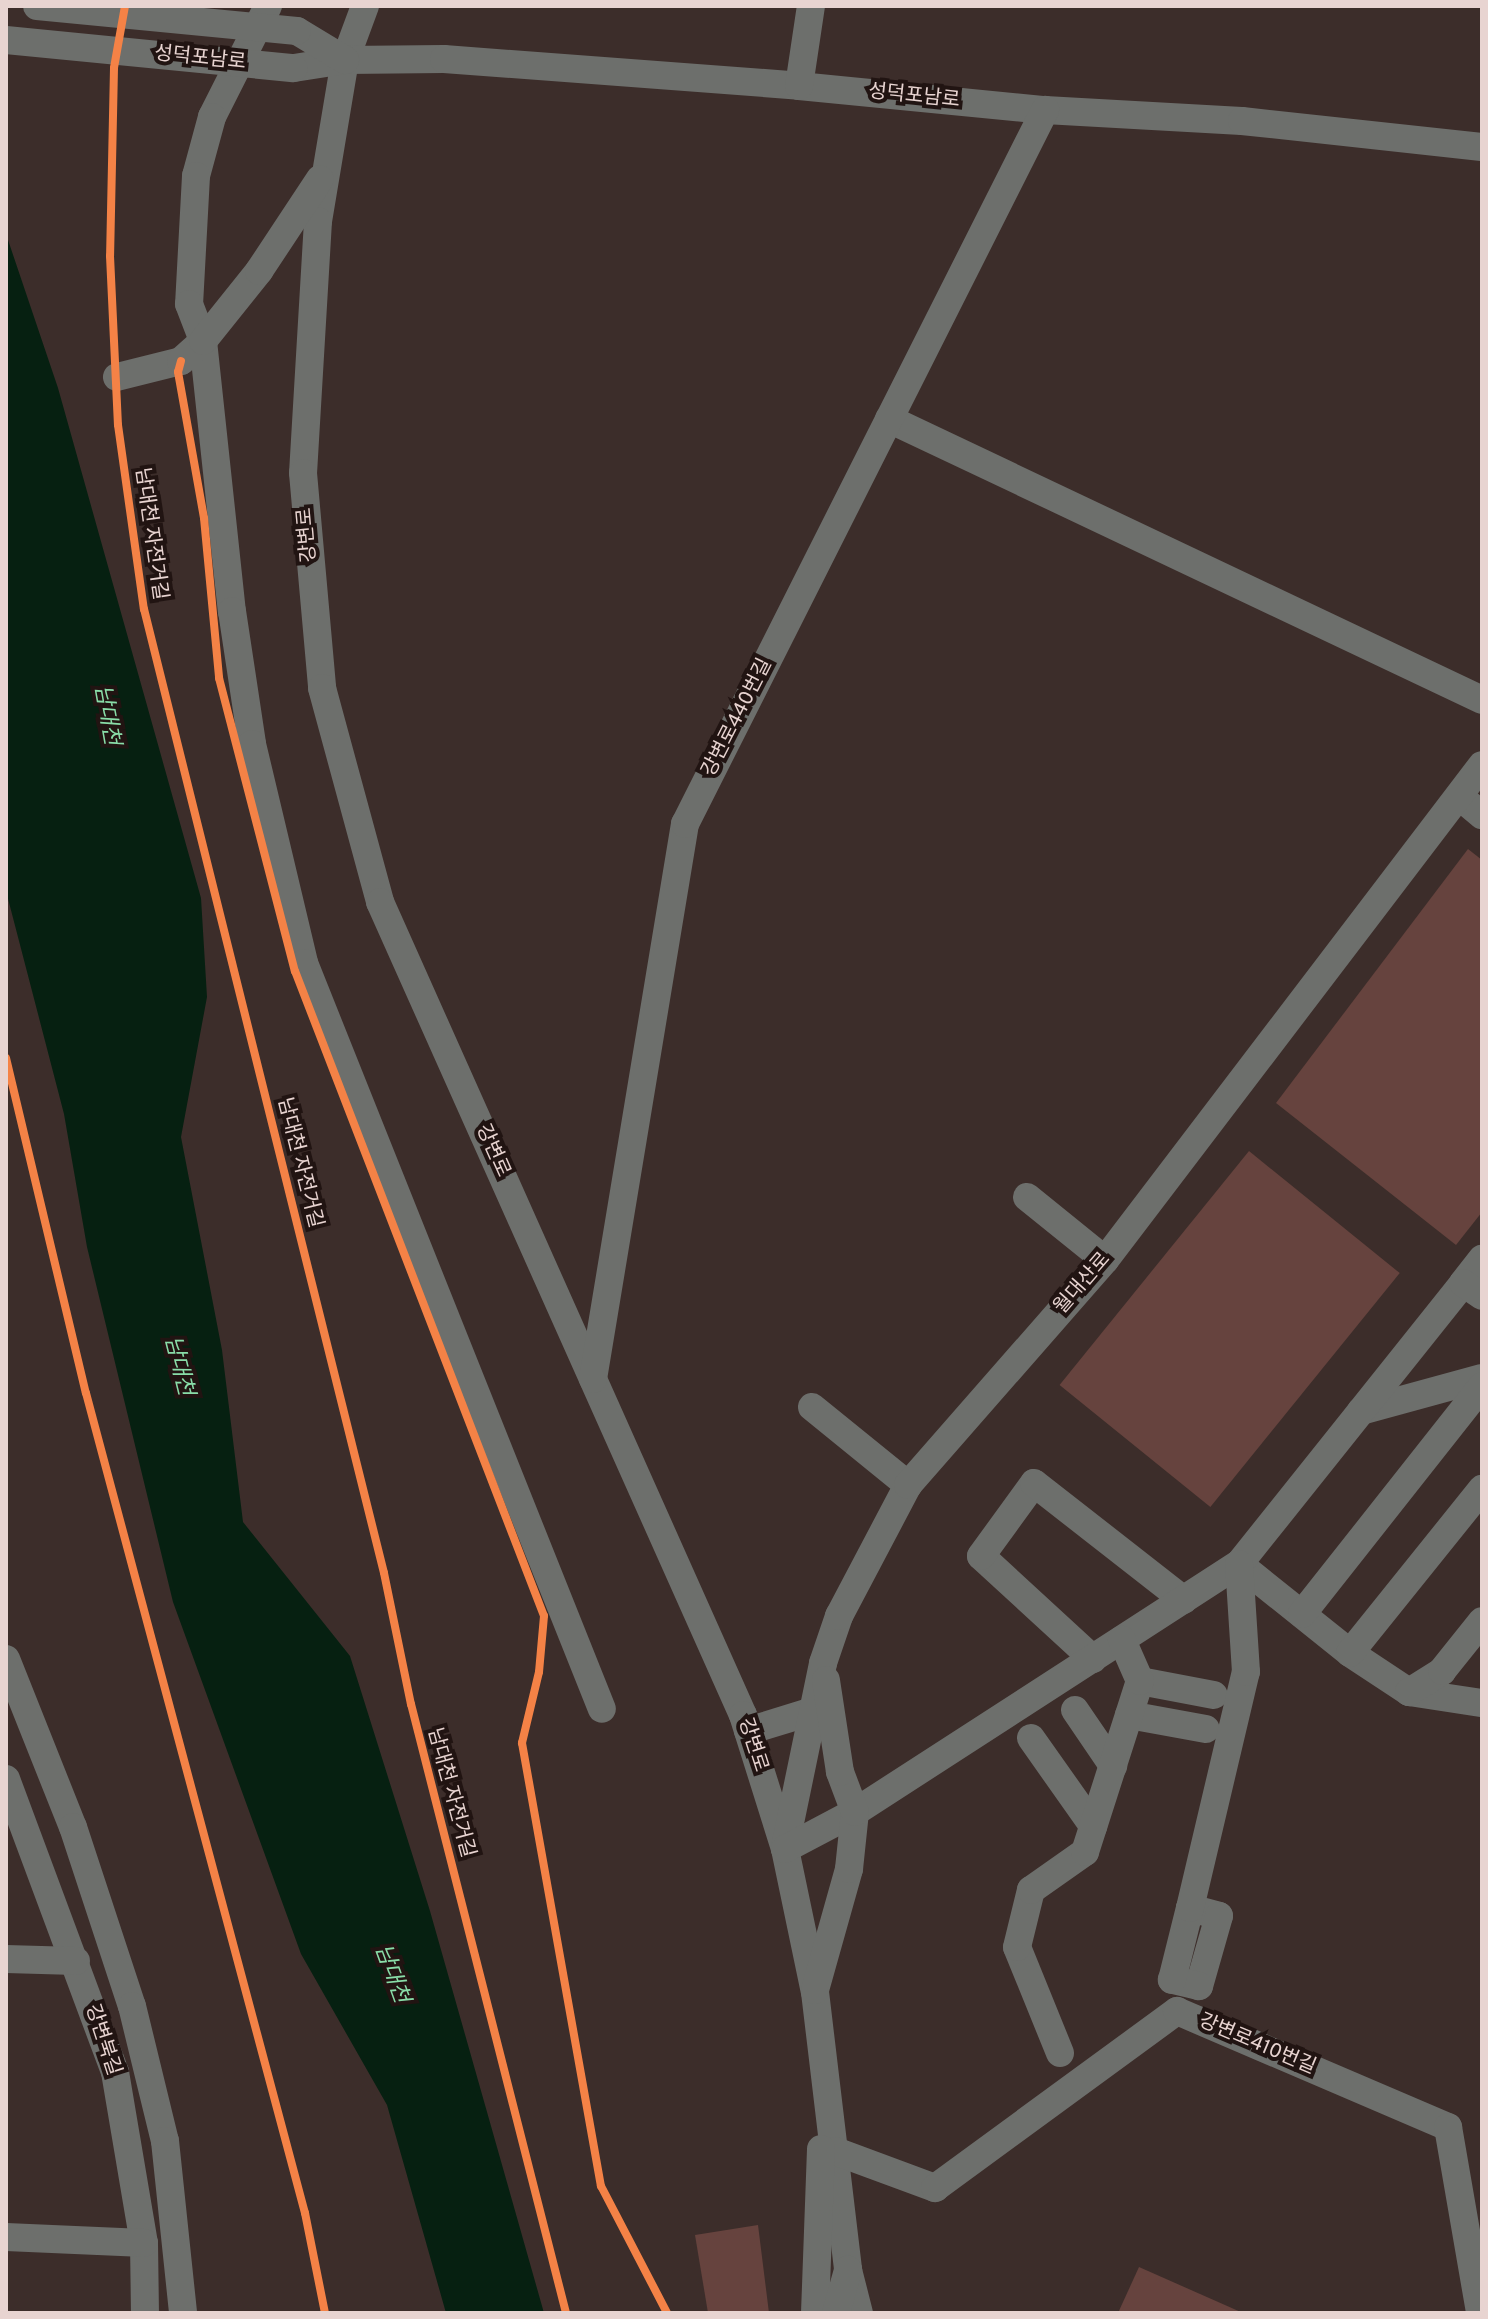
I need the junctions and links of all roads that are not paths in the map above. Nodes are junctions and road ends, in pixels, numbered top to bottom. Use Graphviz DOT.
graph roads {
  1 [pos="37,6"];
  2 [pos="268,6"];
  3 [pos="365,6"];
  4 [pos="811,6"];
  5 [pos="6,40"];
  6 [pos="345,60"];
  7 [pos="799,86"];
  8 [pos="1045,110"];
  9 [pos="1482,147"];
  10 [pos="326,170"];
  11 [pos="203,341"];
  12 [pos="117,377"];
  13 [pos="889,419"];
  14 [pos="1482,700"];
  15 [pos="1482,765"];
  16 [pos="1459,796"];
  17 [pos="1482,815"];
  18 [pos="1027,1197"];
  19 [pos="1482,1259"];
  20 [pos="1105,1260"];
  21 [pos="1473,1289"];
  22 [pos="1482,1378"];
  23 [pos="593,1379"];
  24 [pos="1482,1386"];
  25 [pos="812,1407"];
  26 [pos="1361,1411"];
  27 [pos="908,1485"];
  28 [pos="1482,1489"];
  29 [pos="1239,1564"];
  30 [pos="1184,1600"];
  31 [pos="1302,1614"];
  32 [pos="1482,1621"];
  33 [pos="1122,1640"];
  34 [pos="1350,1653"];
  35 [pos="6,1659"];
  36 [pos="1093,1659"];
  37 [pos="823,1663"];
  38 [pos="1140,1681"];
  39 [pos="1409,1692"];
  40 [pos="1214,1695"];
  41 [pos="1482,1703"];
  42 [pos="602,1709"];
  43 [pos="1075,1710"];
  44 [pos="813,1711"];
  45 [pos="1129,1715"];
  46 [pos="1206,1729"];
  47 [pos="748,1731"];
  48 [pos="1031,1738"];
  49 [pos="1113,1766"];
  50 [pos="6,1779"];
  51 [pos="855,1812"];
  52 [pos="1093,1826"];
  53 [pos="785,1849"];
  54 [pos="6,1959"];
  55 [pos="76,1961"];
  56 [pos="815,1992"];
  57 [pos="1177,2011"];
  58 [pos="1060,2053"];
  59 [pos="826,2057"];
  60 [pos="835,2151"];
  61 [pos="6,2237"];
  62 [pos="144,2243"];
  63 [pos="848,2270"];
  64 [pos="185,2309"];
  65 [pos="145,2313"];
  66 [pos="815,2313"];
  67 [pos="836,2313"];
  68 [pos="859,2313"];
  69 [pos="866,2313"];
  70 [pos="1480,2313"];
  1 -- 6 [label="street, 성덕포남로, bridge"];
  2 -- 11 [label="street"];
  3 -- 6 [label="street, 강변로"];
  4 -- 7 [label="street"];
  5 -- 6 [label="street, 성덕포남로, bridge"];
  6 -- 7 [label="street, 성덕포남로"];
  6 -- 10 [label="street, 강변로"];
  7 -- 8 [label="street, 성덕포남로"];
  8 -- 9 [label="street, 성덕포남로"];
  8 -- 13 [label="street, 강변로440번길"];
  10 -- 11 [label="street"];
  10 -- 23 [label="street, 강변로"];
  11 -- 12 [label="street"];
  11 -- 42 [label="street"];
  13 -- 14 [label="street"];
  13 -- 23 [label="street, 강변로440번길"];
  15 -- 16 [label="street, 월대산로"];
  16 -- 17 [label="street"];
  16 -- 20 [label="street, 월대산로"];
  18 -- 20 [label="street"];
  19 -- 21 [label="street"];
  20 -- 27 [label="street, 월대산로"];
  21 -- 26 [label="street"];
  22 -- 26 [label="street"];
  23 -- 47 [label="street, 강변로"];
  24 -- 31 [label="street"];
  25 -- 27 [label="street"];
  26 -- 29 [label="street"];
  27 -- 37 [label="street, 월대산로"];
  28 -- 34 [label="street"];
  29 -- 30 [label="street"];
  29 -- 31 [label="street"];
  29 -- 57 [label="street"];
  30 -- 33 [label="street"];
  30 -- 36 [label="street"];
  31 -- 34 [label="street"];
  32 -- 39 [label="street"];
  33 -- 36 [label="street"];
  33 -- 38 [label="street"];
  34 -- 39 [label="street"];
  35 -- 64 [label="street"];
  36 -- 51 [label="street"];
  37 -- 44 [label="street, 월대산로"];
  37 -- 51 [label="street"];
  38 -- 40 [label="street"];
  38 -- 45 [label="street"];
  39 -- 41 [label="street"];
  43 -- 49 [label="street"];
  44 -- 47 [label="street"];
  44 -- 53 [label="street, 월대산로"];
  45 -- 46 [label="street"];
  45 -- 49 [label="street"];
  47 -- 53 [label="street, 강변로"];
  48 -- 52 [label="street"];
  49 -- 52 [label="street"];
  50 -- 55 [label="street, 강변북길"];
  51 -- 53 [label="street"];
  51 -- 56 [label="street"];
  52 -- 58 [label="street"];
  53 -- 56 [label="street, 강변로"];
  54 -- 55 [label="street"];
  55 -- 62 [label="street, 강변북길"];
  56 -- 59 [label="street, 강변로"];
  57 -- 60 [label="street, 강변로410번길"];
  57 -- 70 [label="street, 강변로410번길"];
  59 -- 60 [label="street, 강변로"];
  59 -- 66 [label="street"];
  60 -- 63 [label="street, 강변로"];
  60 -- 69 [label="street"];
  61 -- 62 [label="street"];
  62 -- 65 [label="street, 강변북길"];
  63 -- 67 [label="street, 강변로"];
  63 -- 68 [label="street, 강변로"];
}
